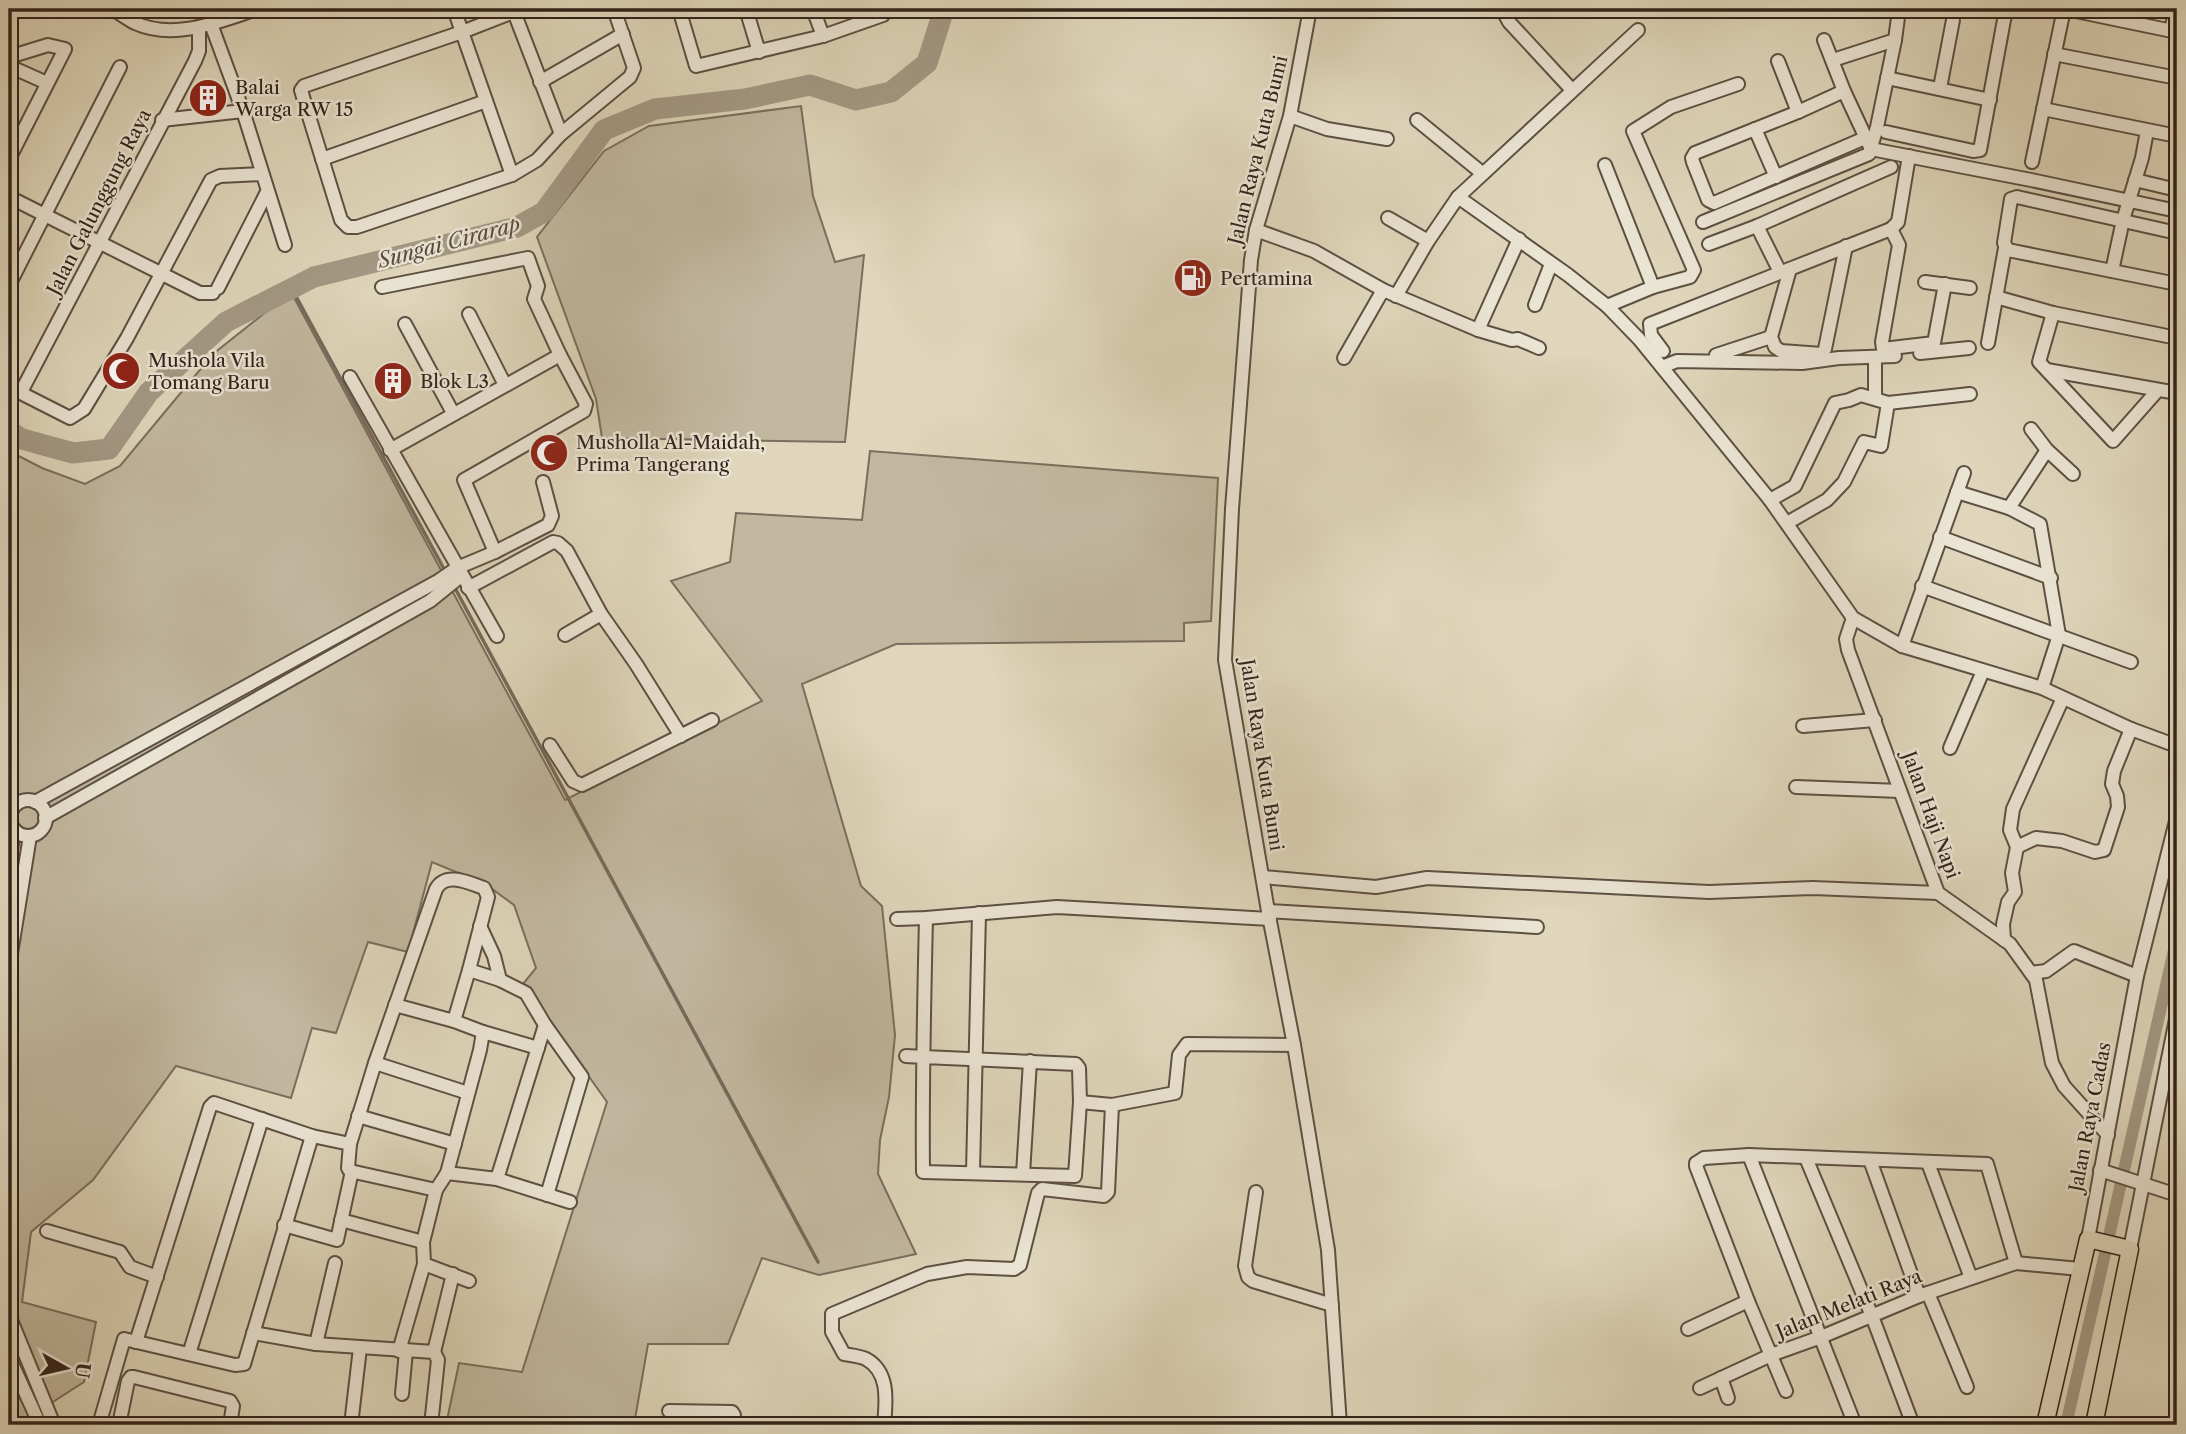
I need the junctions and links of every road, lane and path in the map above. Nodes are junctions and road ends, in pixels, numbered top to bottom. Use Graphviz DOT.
graph roads {
  1 [pos="112,9"];
  2 [pos="257,9"];
  3 [pos="454,9"];
  4 [pos="614,9"];
  5 [pos="679,9"];
  6 [pos="746,9"];
  7 [pos="813,9"];
  8 [pos="1310,9"];
  9 [pos="1503,9"];
  10 [pos="2006,9"];
  11 [pos="2065,9"];
  12 [pos="2176,9"];
  13 [pos="517,10"];
  14 [pos="1899,10"];
  15 [pos="882,11"];
  16 [pos="2120,14"];
  17 [pos="1953,20"];
  18 [pos="205,26"];
  19 [pos="1638,30"];
  20 [pos="2174,31"];
  21 [pos="462,32"];
  22 [pos="623,34"];
  23 [pos="823,36"];
  24 [pos="1824,40"];
  25 [pos="1895,40"];
  26 [pos="759,52"];
  27 [pos="2054,54"];
  28 [pos="9,57"];
  29 [pos="1833,60"];
  30 [pos="1778,61"];
  31 [pos="9,65"];
  32 [pos="120,67"];
  33 [pos="1887,78"];
  34 [pos="2177,78"];
  35 [pos="540,82"];
  36 [pos="47,83"];
  37 [pos="1738,84"];
  38 [pos="1940,88"];
  39 [pos="1572,90"];
  40 [pos="1844,91"];
  41 [pos="1990,100"];
  42 [pos="486,101"];
  43 [pos="2043,109"];
  44 [pos="243,111"];
  45 [pos="1798,112"];
  46 [pos="1290,116"];
  47 [pos="162,120"];
  48 [pos="1417,120"];
  49 [pos="1755,129"];
  50 [pos="2147,131"];
  51 [pos="1886,132"];
  52 [pos="561,135"];
  53 [pos="2177,136"];
  54 [pos="1387,139"];
  55 [pos="1868,144"];
  56 [pos="1909,156"];
  57 [pos="9,159"];
  58 [pos="322,159"];
  59 [pos="2032,162"];
  60 [pos="1605,165"];
  61 [pos="1891,167"];
  62 [pos="1482,173"];
  63 [pos="262,174"];
  64 [pos="512,175"];
  65 [pos="1776,177"];
  66 [pos="2135,180"];
  67 [pos="2177,190"];
  68 [pos="267,192"];
  69 [pos="9,197"];
  70 [pos="1458,197"];
  71 [pos="2128,200"];
  72 [pos="2177,211"];
  73 [pos="43,215"];
  74 [pos="1388,218"];
  75 [pos="2123,220"];
  76 [pos="1703,222"];
  77 [pos="1757,226"];
  78 [pos="1891,229"];
  79 [pos="1256,230"];
  80 [pos="2177,233"];
  81 [pos="1519,239"];
  82 [pos="1428,241"];
  83 [pos="100,244"];
  84 [pos="1709,244"];
  85 [pos="285,245"];
  86 [pos="1846,246"];
  87 [pos="2005,248"];
  88 [pos="1551,264"];
  89 [pos="1785,270"];
  90 [pos="2112,271"];
  91 [pos="160,274"];
  92 [pos="1925,282"];
  93 [pos="1945,284"];
  94 [pos="2177,284"];
  95 [pos="9,285"];
  96 [pos="382,287"];
  97 [pos="1653,287"];
  98 [pos="1970,288"];
  99 [pos="1383,290"];
  100 [pos="1396,296"];
  101 [pos="1996,297"];
  102 [pos="1535,305"];
  103 [pos="1607,306"];
  104 [pos="2053,313"];
  105 [pos="469,314"];
  106 [pos="405,324"];
  107 [pos="1478,330"];
  108 [pos="1771,337"];
  109 [pos="2177,338"];
  110 [pos="1988,343"];
  111 [pos="1539,348"];
  112 [pos="1969,348"];
  113 [pos="1663,351"];
  114 [pos="560,355"];
  115 [pos="1716,355"];
  116 [pos="1344,358"];
  117 [pos="1875,358"];
  118 [pos="1662,367"];
  119 [pos="2047,370"];
  120 [pos="350,377"];
  121 [pos="505,385"];
  122 [pos="15,389"];
  123 [pos="2158,390"];
  124 [pos="2177,393"];
  125 [pos="1970,394"];
  126 [pos="1875,398"];
  127 [pos="1888,403"];
  128 [pos="453,413"];
  129 [pos="2031,429"];
  130 [pos="390,450"];
  131 [pos="2047,450"];
  132 [pos="1964,472"];
  133 [pos="2073,474"];
  134 [pos="543,482"];
  135 [pos="1957,492"];
  136 [pos="1770,500"];
  137 [pos="2009,508"];
  138 [pos="1787,523"];
  139 [pos="1940,537"];
  140 [pos="495,552"];
  141 [pos="459,572"];
  142 [pos="2051,579"];
  143 [pos="1922,586"];
  144 [pos="468,588"];
  145 [pos="601,614"];
  146 [pos="1853,618"];
  147 [pos="565,635"];
  148 [pos="2059,635"];
  149 [pos="497,636"];
  150 [pos="1902,646"];
  151 [pos="2131,662"];
  152 [pos="1983,671"];
  153 [pos="2042,688"];
  154 [pos="2063,698"];
  155 [pos="712,720"];
  156 [pos="1875,720"];
  157 [pos="1803,726"];
  158 [pos="2131,729"];
  159 [pos="681,736"];
  160 [pos="550,745"];
  161 [pos="2177,746"];
  162 [pos="1950,748"];
  163 [pos="1796,787"];
  164 [pos="1900,791"];
  165 [pos="35,802"];
  166 [pos="2177,817"];
  167 [pos="46,818"];
  168 [pos="14,830"];
  169 [pos="30,836"];
  170 [pos="2017,847"];
  171 [pos="9,863"];
  172 [pos="1263,877"];
  173 [pos="1938,893"];
  174 [pos="979,913"];
  175 [pos="1269,915"];
  176 [pos="926,918"];
  177 [pos="897,919"];
  178 [pos="480,926"];
  179 [pos="1537,927"];
  180 [pos="2004,940"];
  181 [pos="9,966"];
  182 [pos="469,970"];
  183 [pos="2031,973"];
  184 [pos="2137,976"];
  185 [pos="500,980"];
  186 [pos="395,1005"];
  187 [pos="2177,1014"];
  188 [pos="454,1021"];
  189 [pos="545,1025"];
  190 [pos="483,1032"];
  191 [pos="1294,1045"];
  192 [pos="538,1048"];
  193 [pos="906,1056"];
  194 [pos="924,1057"];
  195 [pos="977,1059"];
  196 [pos="1030,1061"];
  197 [pos="375,1063"];
  198 [pos="2171,1080"];
  199 [pos="468,1093"];
  200 [pos="1080,1102"];
  201 [pos="1112,1105"];
  202 [pos="358,1116"];
  203 [pos="262,1119"];
  204 [pos="2108,1135"];
  205 [pos="312,1136"];
  206 [pos="350,1144"];
  207 [pos="455,1144"];
  208 [pos="1749,1155"];
  209 [pos="1807,1158"];
  210 [pos="1870,1160"];
  211 [pos="1928,1163"];
  212 [pos="2101,1170"];
  213 [pos="352,1171"];
  214 [pos="973,1172"];
  215 [pos="447,1173"];
  216 [pos="1023,1174"];
  217 [pos="497,1179"];
  218 [pos="2141,1183"];
  219 [pos="436,1190"];
  220 [pos="1256,1192"];
  221 [pos="547,1195"];
  222 [pos="2177,1195"];
  223 [pos="570,1202"];
  224 [pos="341,1220"];
  225 [pos="284,1225"];
  226 [pos="47,1231"];
  227 [pos="2092,1240"];
  228 [pos="423,1242"];
  229 [pos="2126,1248"];
  230 [pos="335,1263"];
  231 [pos="2016,1263"];
  232 [pos="424,1264"];
  233 [pos="2080,1269"];
  234 [pos="453,1274"];
  235 [pos="157,1277"];
  236 [pos="1971,1278"];
  237 [pos="469,1281"];
  238 [pos="1924,1294"];
  239 [pos="1748,1301"];
  240 [pos="1332,1305"];
  241 [pos="9,1315"];
  242 [pos="1872,1316"];
  243 [pos="1688,1329"];
  244 [pos="253,1333"];
  245 [pos="1821,1337"];
  246 [pos="136,1342"];
  247 [pos="316,1344"];
  248 [pos="360,1348"];
  249 [pos="403,1351"];
  250 [pos="435,1352"];
  251 [pos="189,1354"];
  252 [pos="1771,1355"];
  253 [pos="9,1357"];
  254 [pos="1721,1378"];
  255 [pos="1967,1387"];
  256 [pos="1700,1388"];
  257 [pos="1786,1391"];
  258 [pos="402,1394"];
  259 [pos="1728,1398"];
  260 [pos="669,1411"];
  261 [pos="734,1420"];
  262 [pos="40,1425"];
  263 [pos="54,1425"];
  264 [pos="99,1425"];
  265 [pos="119,1425"];
  266 [pos="230,1425"];
  267 [pos="351,1425"];
  268 [pos="431,1425"];
  269 [pos="884,1425"];
  270 [pos="1340,1425"];
  271 [pos="1855,1425"];
  272 [pos="1913,1425"];
  273 [pos="2045,1425"];
  274 [pos="2094,1425"];
  1 -- 18 [label="street"];
  2 -- 18 [label="street"];
  3 -- 21 [label="street"];
  4 -- 22 [label="street"];
  5 -- 26 [label="street"];
  6 -- 26 [label="street"];
  7 -- 23 [label="street"];
  8 -- 46 [label="street, Jalan Raya Kuta Bumi"];
  9 -- 39 [label="street"];
  10 -- 41 [label="street"];
  11 -- 16 [label="street"];
  11 -- 27 [label="street"];
  12 -- 20 [label="street"];
  13 -- 21 [label="street"];
  13 -- 35 [label="street"];
  14 -- 25 [label="street"];
  15 -- 23 [label="street"];
  16 -- 20 [label="street"];
  17 -- 38 [label="street"];
  18 -- 44 [label="street"];
  18 -- 47 [label="street, Jalan Galunggung Raya"];
  19 -- 39 [label="street"];
  21 -- 42 [label="street"];
  21 -- 58 [label="street"];
  22 -- 35 [label="street"];
  22 -- 52 [label="street"];
  23 -- 26 [label="street"];
  24 -- 29 [label="street"];
  25 -- 29 [label="street"];
  25 -- 33 [label="street"];
  27 -- 34 [label="street"];
  27 -- 43 [label="street"];
  28 -- 36 [label="street"];
  29 -- 40 [label="street"];
  30 -- 45 [label="street"];
  31 -- 36 [label="street"];
  32 -- 73 [label="street"];
  33 -- 38 [label="street"];
  33 -- 55 [label="street"];
  35 -- 52 [label="street"];
  36 -- 57 [label="street"];
  37 -- 97 [label="street"];
  38 -- 41 [label="street"];
  39 -- 62 [label="street"];
  40 -- 45 [label="street"];
  40 -- 55 [label="street"];
  41 -- 51 [label="street"];
  42 -- 58 [label="street"];
  42 -- 64 [label="street"];
  43 -- 50 [label="street"];
  43 -- 59 [label="street"];
  44 -- 47 [label="street"];
  44 -- 63 [label="street"];
  45 -- 49 [label="street"];
  46 -- 54 [label="street"];
  46 -- 79 [label="street, Jalan Raya Kuta Bumi"];
  47 -- 83 [label="street, Jalan Galunggung Raya"];
  48 -- 62 [label="street"];
  49 -- 65 [label="street"];
  49 -- 65 [label="street"];
  50 -- 53 [label="street"];
  50 -- 66 [label="street"];
  52 -- 64 [label="street"];
  55 -- 56 [label="street"];
  55 -- 65 [label="street"];
  55 -- 76 [label="street"];
  56 -- 71 [label="street"];
  56 -- 78 [label="street"];
  58 -- 64 [label="street"];
  60 -- 97 [label="street"];
  61 -- 77 [label="street"];
  62 -- 70 [label="street"];
  63 -- 68 [label="street"];
  63 -- 91 [label="street"];
  66 -- 67 [label="street"];
  66 -- 71 [label="street"];
  68 -- 85 [label="street"];
  68 -- 91 [label="street"];
  69 -- 73 [label="street"];
  70 -- 81 [label="street"];
  70 -- 82 [label="street"];
  71 -- 72 [label="street"];
  71 -- 75 [label="street"];
  73 -- 83 [label="street"];
  73 -- 95 [label="street"];
  74 -- 82 [label="street"];
  75 -- 80 [label="street"];
  75 -- 87 [label="street"];
  75 -- 90 [label="street"];
  77 -- 84 [label="street"];
  77 -- 89 [label="street"];
  78 -- 86 [label="street"];
  78 -- 93 [label="street"];
  79 -- 99 [label="street"];
  79 -- 172 [label="street, Jalan Raya Kuta Bumi"];
  81 -- 88 [label="street"];
  81 -- 107 [label="street"];
  82 -- 100 [label="street"];
  83 -- 91 [label="street"];
  83 -- 122 [label="street, Jalan Galunggung Raya"];
  86 -- 89 [label="street"];
  86 -- 108 [label="street"];
  87 -- 90 [label="street"];
  87 -- 101 [label="street"];
  88 -- 102 [label="street"];
  88 -- 103 [label="street"];
  89 -- 108 [label="street"];
  89 -- 113 [label="street"];
  90 -- 94 [label="street"];
  91 -- 122 [label="street"];
  92 -- 93 [label="street"];
  93 -- 98 [label="street"];
  96 -- 114 [label="street"];
  97 -- 103 [label="street"];
  99 -- 100 [label="street"];
  99 -- 116 [label="street"];
  100 -- 107 [label="street"];
  101 -- 104 [label="street"];
  101 -- 110 [label="street"];
  103 -- 118 [label="street"];
  104 -- 109 [label="street"];
  104 -- 119 [label="street"];
  105 -- 121 [label="street"];
  106 -- 128 [label="street"];
  107 -- 111 [label="street"];
  108 -- 115 [label="street"];
  112 -- 117 [label="street"];
  114 -- 121 [label="street"];
  114 -- 140 [label="street"];
  117 -- 118 [label="street"];
  117 -- 126 [label="street"];
  118 -- 136 [label="street"];
  119 -- 123 [label="street"];
  119 -- 123 [label="street"];
  120 -- 130 [label="street"];
  121 -- 128 [label="street"];
  123 -- 124 [label="street"];
  125 -- 127 [label="street"];
  126 -- 127 [label="street"];
  126 -- 136 [label="street"];
  127 -- 138 [label="street"];
  128 -- 130 [label="street"];
  129 -- 131 [label="street"];
  130 -- 141 [label="street"];
  131 -- 133 [label="street"];
  131 -- 137 [label="street"];
  132 -- 135 [label="street"];
  134 -- 140 [label="street"];
  135 -- 137 [label="street"];
  135 -- 139 [label="street"];
  136 -- 138 [label="street"];
  137 -- 142 [label="street"];
  138 -- 146 [label="street"];
  139 -- 142 [label="street"];
  139 -- 143 [label="street"];
  140 -- 141 [label="street"];
  141 -- 144 [label="street"];
  141 -- 165 [label="street"];
  141 -- 167 [label="street"];
  142 -- 148 [label="street"];
  143 -- 148 [label="street"];
  143 -- 150 [label="street"];
  144 -- 145 [label="street"];
  144 -- 149 [label="street"];
  145 -- 147 [label="street"];
  145 -- 159 [label="street"];
  146 -- 150 [label="street"];
  146 -- 156 [label="street, Jalan Haji Napi"];
  148 -- 151 [label="street"];
  148 -- 153 [label="street"];
  150 -- 152 [label="street"];
  152 -- 153 [label="street"];
  152 -- 162 [label="street"];
  153 -- 154 [label="street"];
  154 -- 158 [label="street"];
  154 -- 170 [label="street"];
  155 -- 159 [label="street"];
  156 -- 157 [label="street"];
  156 -- 164 [label="street, Jalan Haji Napi"];
  158 -- 161 [label="street"];
  158 -- 170 [label="street"];
  159 -- 160 [label="street"];
  163 -- 164 [label="street"];
  164 -- 173 [label="street, Jalan Haji Napi"];
  165 -- 167 [label="street"];
  165 -- 168 [label="street"];
  166 -- 184 [label="street, Jalan Raya Cadas"];
  167 -- 169 [label="street"];
  168 -- 169 [label="street"];
  168 -- 171 [label="street"];
  169 -- 181 [label="street"];
  170 -- 180 [label="street"];
  172 -- 173 [label="street"];
  172 -- 175 [label="street, Jalan Raya Kuta Bumi"];
  173 -- 180 [label="street, Jalan Haji Napi"];
  174 -- 175 [label="street"];
  174 -- 176 [label="street"];
  174 -- 195 [label="street"];
  175 -- 179 [label="street"];
  175 -- 191 [label="street, Jalan Raya Kuta Bumi"];
  176 -- 177 [label="street"];
  176 -- 194 [label="street"];
  178 -- 182 [label="street"];
  178 -- 185 [label="street"];
  178 -- 186 [label="street"];
  180 -- 183 [label="street, Jalan Haji Napi"];
  182 -- 185 [label="street"];
  182 -- 188 [label="street"];
  183 -- 184 [label="street"];
  183 -- 204 [label="street, Jalan Haji Napi"];
  184 -- 204 [label="street, Jalan Raya Cadas"];
  185 -- 189 [label="street"];
  186 -- 188 [label="street"];
  186 -- 197 [label="street"];
  187 -- 198 [label="street"];
  188 -- 190 [label="street"];
  189 -- 192 [label="street"];
  189 -- 221 [label="street"];
  190 -- 192 [label="street"];
  190 -- 199 [label="street"];
  191 -- 201 [label="street"];
  191 -- 240 [label="street, Jalan Raya Kuta Bumi"];
  192 -- 217 [label="street"];
  193 -- 194 [label="street"];
  194 -- 195 [label="street"];
  194 -- 214 [label="street"];
  195 -- 196 [label="street"];
  195 -- 214 [label="street"];
  196 -- 200 [label="street"];
  196 -- 216 [label="street"];
  197 -- 199 [label="street"];
  197 -- 202 [label="street"];
  198 -- 218 [label="street"];
  199 -- 207 [label="street"];
  200 -- 201 [label="street"];
  200 -- 216 [label="street"];
  201 -- 269 [label="street"];
  202 -- 206 [label="street"];
  202 -- 207 [label="street"];
  203 -- 205 [label="street"];
  203 -- 235 [label="street"];
  203 -- 251 [label="street"];
  204 -- 212 [label="street, Jalan Raya Cadas"];
  205 -- 206 [label="street"];
  205 -- 225 [label="street"];
  206 -- 213 [label="street"];
  207 -- 215 [label="street"];
  208 -- 209 [label="street"];
  208 -- 239 [label="street"];
  208 -- 245 [label="street"];
  209 -- 210 [label="street"];
  209 -- 242 [label="street"];
  210 -- 211 [label="street"];
  210 -- 238 [label="street"];
  211 -- 231 [label="street"];
  211 -- 236 [label="street"];
  212 -- 218 [label="street"];
  212 -- 227 [label="street, Jalan Raya Cadas"];
  213 -- 219 [label="street"];
  213 -- 224 [label="street"];
  214 -- 216 [label="street"];
  215 -- 217 [label="street"];
  215 -- 219 [label="street"];
  217 -- 221 [label="street"];
  218 -- 222 [label="street"];
  218 -- 229 [label="street"];
  219 -- 228 [label="street"];
  220 -- 240 [label="street"];
  221 -- 223 [label="street"];
  224 -- 225 [label="street"];
  224 -- 228 [label="street"];
  225 -- 244 [label="street"];
  226 -- 235 [label="street"];
  227 -- 229 [label="main road"];
  227 -- 233 [label="main road, Jalan Raya Cadas"];
  228 -- 232 [label="street"];
  229 -- 274 [label="main road"];
  230 -- 247 [label="street"];
  231 -- 233 [label="street"];
  231 -- 236 [label="street, Jalan Melati Raya"];
  232 -- 234 [label="street"];
  232 -- 249 [label="street"];
  233 -- 273 [label="main road, Jalan Raya Cadas"];
  234 -- 237 [label="street"];
  234 -- 250 [label="street"];
  235 -- 246 [label="street"];
  236 -- 238 [label="street, Jalan Melati Raya"];
  238 -- 242 [label="street, Jalan Melati Raya"];
  238 -- 255 [label="street"];
  239 -- 243 [label="street"];
  239 -- 252 [label="street"];
  240 -- 270 [label="street, Jalan Raya Kuta Bumi"];
  241 -- 263 [label="street"];
  242 -- 245 [label="street, Jalan Melati Raya"];
  242 -- 272 [label="street"];
  244 -- 247 [label="street"];
  244 -- 251 [label="street"];
  245 -- 252 [label="street, Jalan Melati Raya"];
  245 -- 271 [label="street"];
  246 -- 251 [label="street"];
  246 -- 264 [label="street"];
  247 -- 248 [label="street"];
  248 -- 249 [label="street"];
  248 -- 267 [label="street"];
  249 -- 250 [label="street"];
  249 -- 258 [label="street"];
  250 -- 268 [label="street"];
  252 -- 254 [label="street, Jalan Melati Raya"];
  252 -- 257 [label="street"];
  253 -- 262 [label="street"];
  254 -- 256 [label="street, Jalan Melati Raya"];
  254 -- 259 [label="street"];
  260 -- 261 [label="street"];
  265 -- 266 [label="street"];
}
